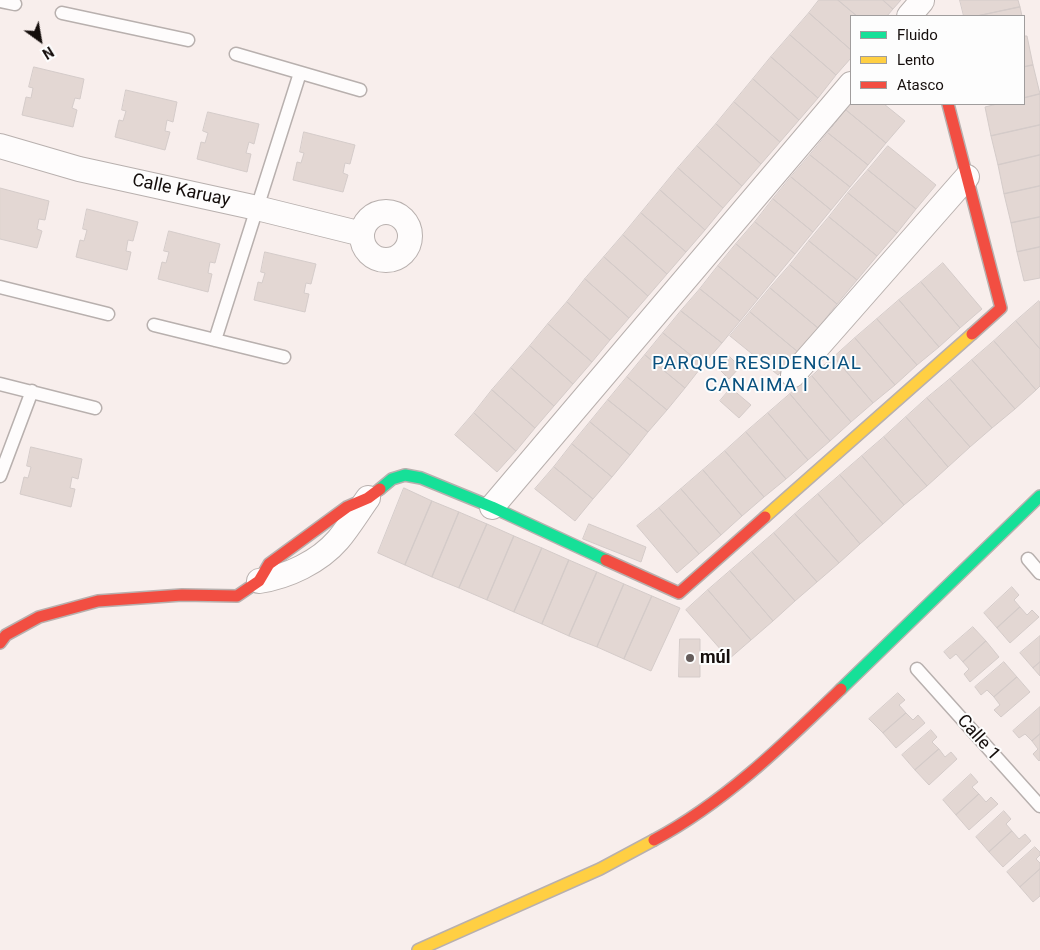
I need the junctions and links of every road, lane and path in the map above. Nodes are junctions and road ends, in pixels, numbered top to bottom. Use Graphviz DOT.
graph roads {
  1 [pos="0,1"];
  2 [pos="15,4"];
  3 [pos="62,13"];
  4 [pos="910,15"];
  5 [pos="926,15"];
  6 [pos="188,40"];
  7 [pos="236,54"];
  8 [pos="300,73"];
  9 [pos="850,85"];
  10 [pos="360,90"];
  11 [pos="948,105"];
  12 [pos="0,146"];
  13 [pos="967,177"];
  14 [pos="257,208"];
  15 [pos="362,234"];
  16 [pos="0,287"];
  17 [pos="108,314"];
  18 [pos="154,325"];
  19 [pos="215,340"];
  20 [pos="284,357"];
  21 [pos="793,375"];
  22 [pos="0,384"];
  23 [pos="32,392"];
  24 [pos="95,408"];
  25 [pos="0,476"];
  26 [pos="1040,496"];
  27 [pos="368,498"];
  28 [pos="492,507"];
  29 [pos="1028,559"];
  30 [pos="1040,573"];
  31 [pos="259,581"];
  32 [pos="0,643"];
  33 [pos="917,669"];
  34 [pos="1040,806"];
  35 [pos="418,950"];
  1 -- 2 [label="lane"];
  3 -- 6 [label="lane"];
  4 -- 5 [label="street"];
  7 -- 8 [label="lane"];
  8 -- 10 [label="lane"];
  8 -- 14 [label="lane"];
  9 -- 28 [label="street"];
  11 -- 13 [label="street"];
  12 -- 14 [label="street, Calle Karuay"];
  13 -- 21 [label="street"];
  13 -- 28 [label="street"];
  14 -- 15 [label="street, Calle Karuay"];
  14 -- 19 [label="lane"];
  16 -- 17 [label="lane"];
  18 -- 19 [label="lane"];
  19 -- 20 [label="lane"];
  22 -- 23 [label="lane"];
  23 -- 24 [label="lane"];
  23 -- 25 [label="lane"];
  26 -- 35 [label="street"];
  27 -- 28 [label="street"];
  27 -- 31 [label="street"];
  29 -- 30 [label="lane"];
  31 -- 32 [label="street"];
  33 -- 34 [label="lane, Calle 1"];
}
